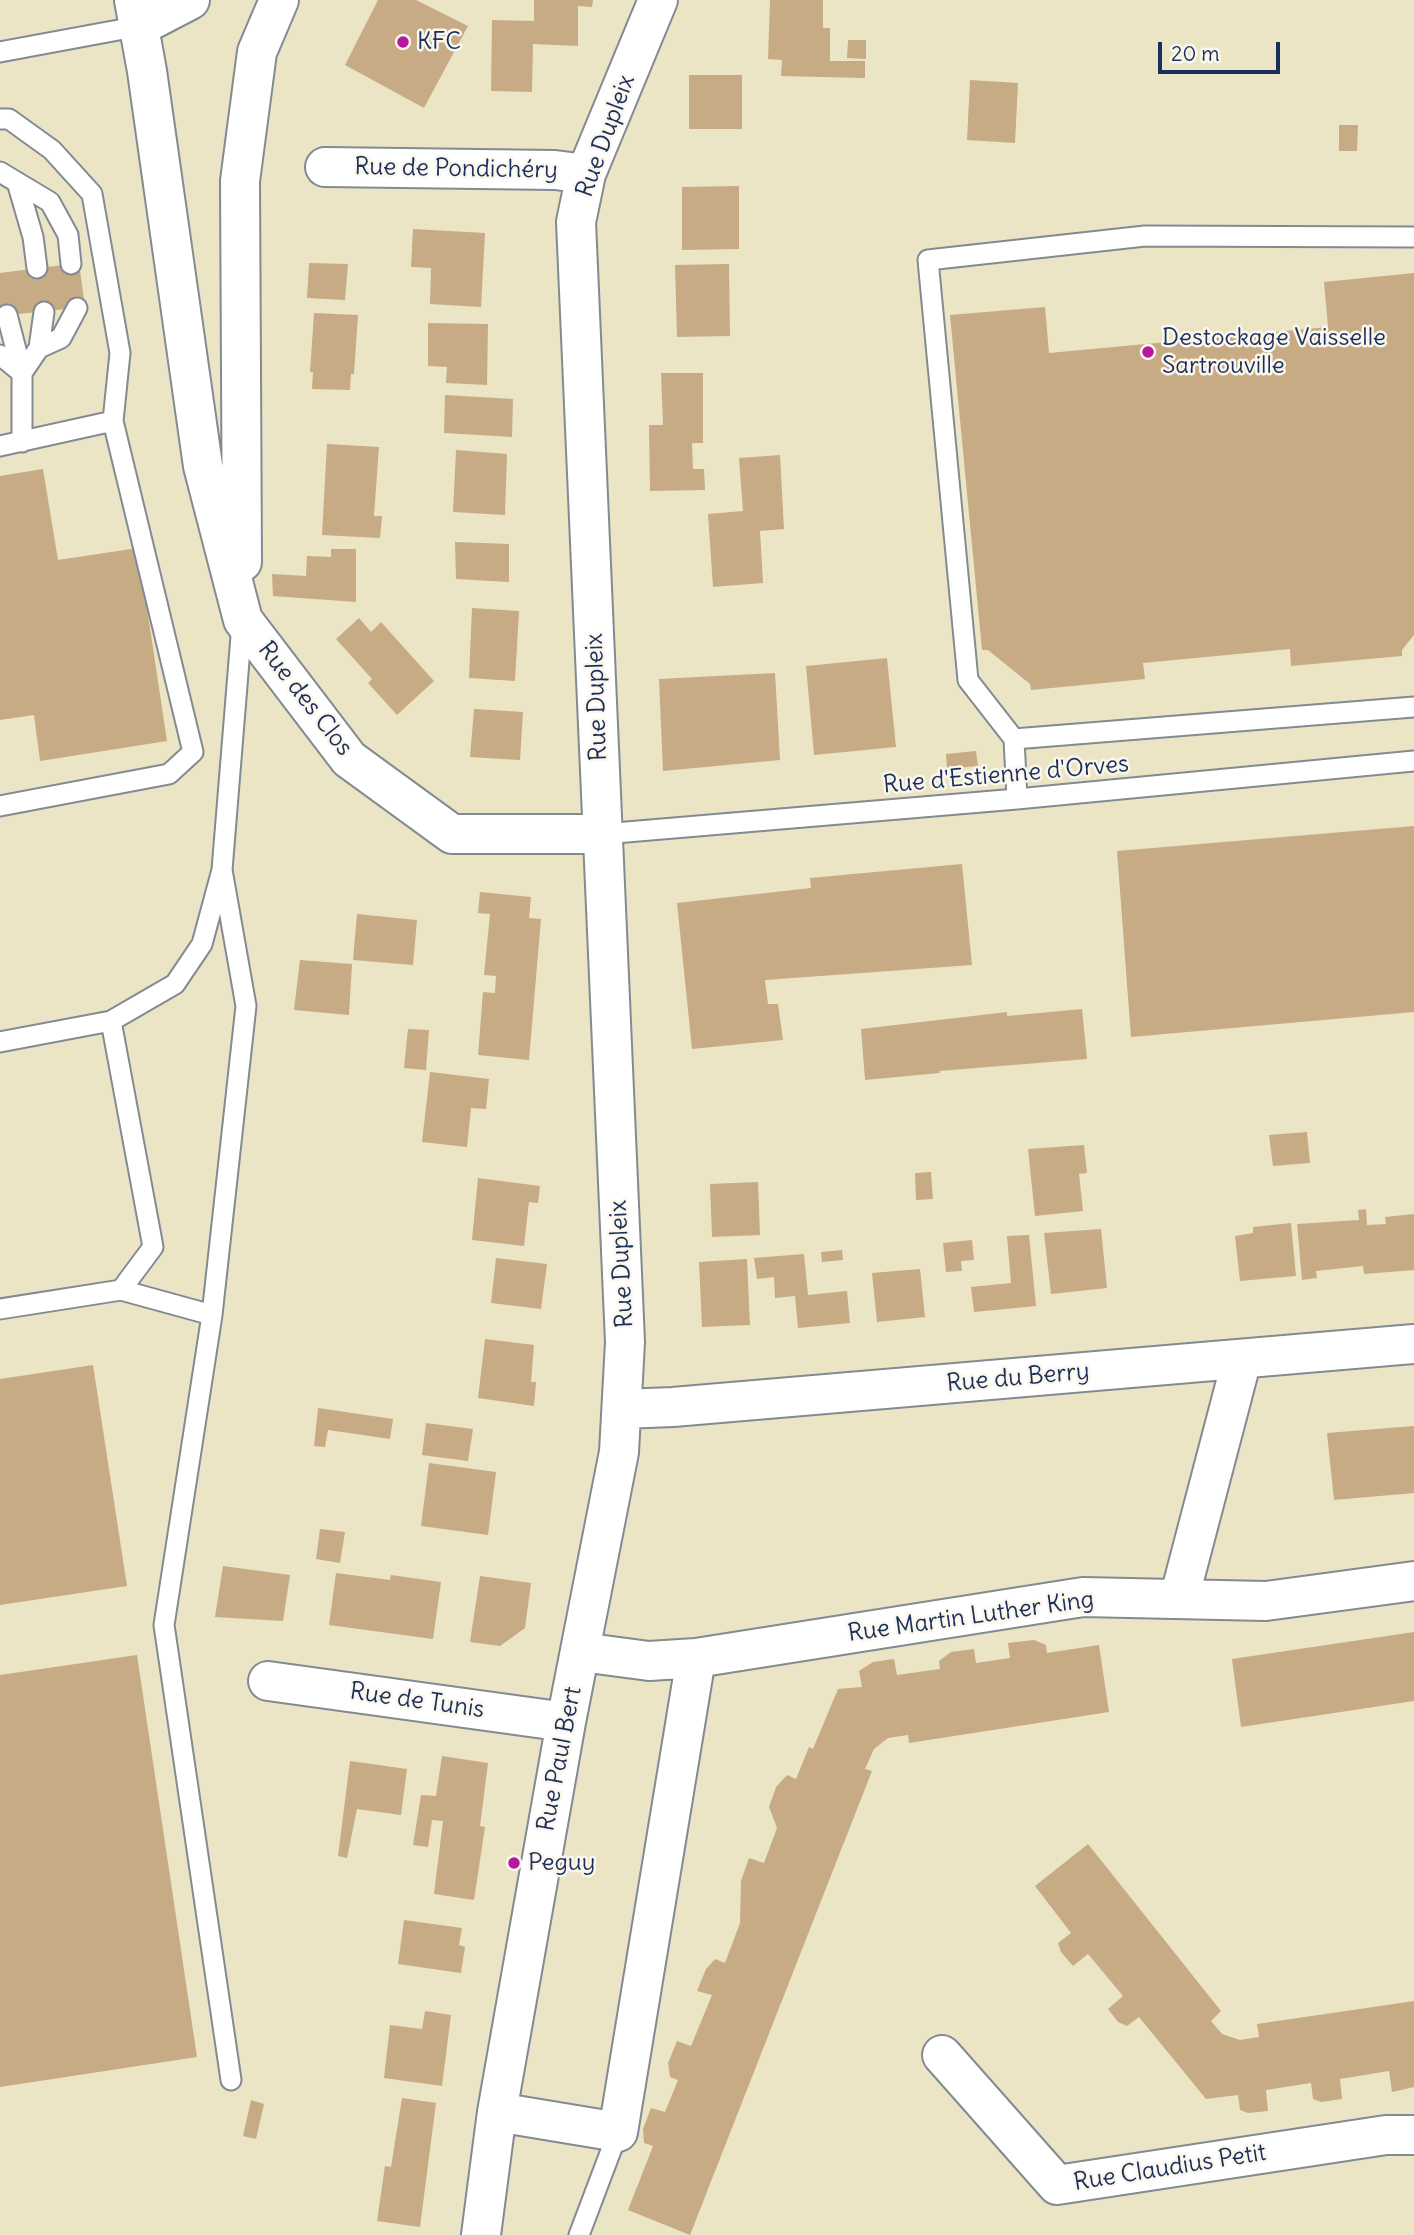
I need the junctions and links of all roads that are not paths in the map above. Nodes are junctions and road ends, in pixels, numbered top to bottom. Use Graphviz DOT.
graph roads {
  1 [pos="190,0"];
  2 [pos="279,0"];
  3 [pos="657,0"];
  4 [pos="137,13"];
  5 [pos="0,52"];
  6 [pos="0,119"];
  7 [pos="325,167"];
  8 [pos="586,174"];
  9 [pos="9,177"];
  10 [pos="1414,237"];
  11 [pos="71,264"];
  12 [pos="37,268"];
  13 [pos="76,308"];
  14 [pos="44,312"];
  15 [pos="7,316"];
  16 [pos="39,348"];
  17 [pos="0,355"];
  18 [pos="22,373"];
  19 [pos="113,421"];
  20 [pos="22,442"];
  21 [pos="0,446"];
  22 [pos="243,620"];
  23 [pos="1414,707"];
  24 [pos="1014,739"];
  25 [pos="1414,761"];
  26 [pos="1017,799"];
  27 [pos="0,806"];
  28 [pos="603,834"];
  29 [pos="222,870"];
  30 [pos="111,1021"];
  31 [pos="0,1042"];
  32 [pos="121,1290"];
  33 [pos="0,1310"];
  34 [pos="212,1315"];
  35 [pos="1414,1344"];
  36 [pos="1242,1359"];
  37 [pos="622,1409"];
  38 [pos="1414,1581"];
  39 [pos="1179,1599"];
  40 [pos="581,1652"];
  41 [pos="696,1658"];
  42 [pos="268,1681"];
  43 [pos="566,1722"];
  44 [pos="942,2055"];
  45 [pos="230,2080"];
  46 [pos="497,2112"];
  47 [pos="618,2132"];
  48 [pos="1414,2135"];
  49 [pos="481,2235"];
  50 [pos="579,2235"];
  1 -- 4 [label="street"];
  2 -- 22 [label="street"];
  3 -- 8 [label="street, Rue Dupleix"];
  4 -- 5 [label="lane"];
  4 -- 22 [label="street"];
  6 -- 19 [label="lane"];
  7 -- 8 [label="street, Rue de Pondichéry"];
  8 -- 28 [label="street, Rue Dupleix"];
  9 -- 11 [label="lane"];
  9 -- 12 [label="lane"];
  10 -- 24 [label="lane"];
  13 -- 16 [label="lane"];
  14 -- 16 [label="lane"];
  15 -- 18 [label="lane"];
  16 -- 18 [label="lane"];
  17 -- 18 [label="lane"];
  18 -- 20 [label="lane"];
  19 -- 20 [label="lane"];
  19 -- 27 [label="lane"];
  20 -- 21 [label="lane"];
  22 -- 28 [label="street, Rue des Clos"];
  22 -- 29 [label="lane"];
  23 -- 24 [label="lane"];
  24 -- 26 [label="lane"];
  25 -- 26 [label="lane, Rue d'Estienne d'Orves"];
  26 -- 28 [label="lane, Rue d'Estienne d'Orves"];
  28 -- 37 [label="street, Rue Dupleix"];
  29 -- 30 [label="lane"];
  29 -- 34 [label="lane"];
  30 -- 31 [label="lane"];
  30 -- 32 [label="lane"];
  32 -- 33 [label="lane"];
  32 -- 34 [label="lane"];
  34 -- 45 [label="lane"];
  35 -- 36 [label="street, Rue du Berry"];
  36 -- 37 [label="street, Rue du Berry"];
  36 -- 39 [label="street"];
  37 -- 40 [label="street, Rue Paul Bert"];
  38 -- 39 [label="street, Rue Martin Luther King"];
  39 -- 41 [label="street, Rue Martin Luther King"];
  40 -- 41 [label="street, Rue Martin Luther King"];
  40 -- 43 [label="street, Rue Paul Bert"];
  41 -- 47 [label="street"];
  42 -- 43 [label="street, Rue de Tunis"];
  43 -- 46 [label="street, Rue Paul Bert"];
  44 -- 48 [label="street, Rue Claudius Petit"];
  46 -- 47 [label="street"];
  46 -- 49 [label="street, Rue Paul Bert"];
  47 -- 50 [label="lane"];
}
